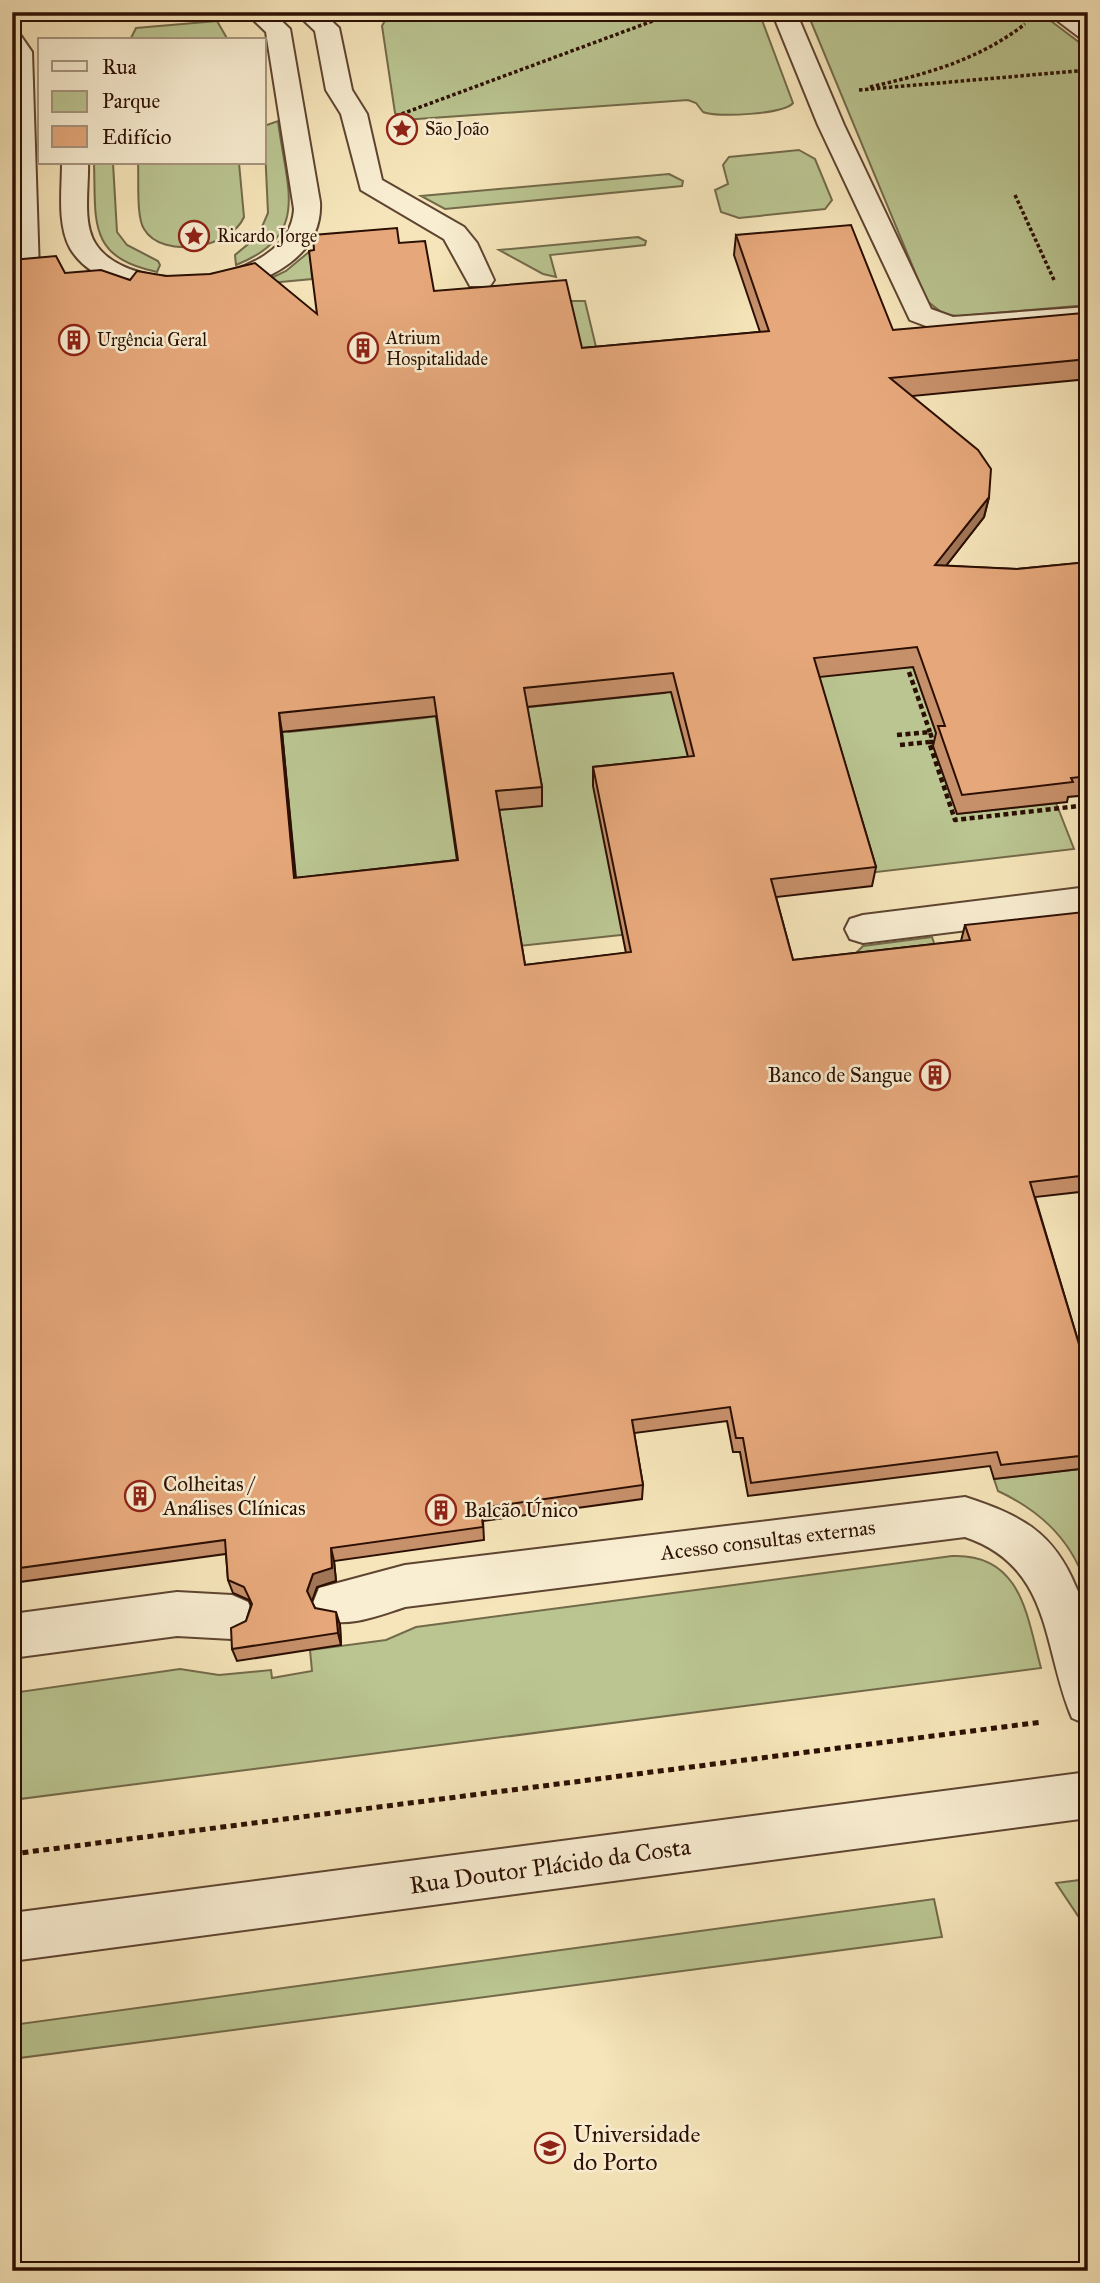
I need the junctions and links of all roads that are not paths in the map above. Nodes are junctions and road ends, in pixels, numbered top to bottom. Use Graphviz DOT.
graph roads {
  1 [pos="257,12"];
  2 [pos="784,12"];
  3 [pos="1058,12"];
  4 [pos="322,14"];
  5 [pos="278,29"];
  6 [pos="1088,32"];
  7 [pos="12,41"];
  8 [pos="340,90"];
  9 [pos="291,94"];
  10 [pos="266,96"];
  11 [pos="75,164"];
  12 [pos="24,258"];
  13 [pos="1079,317"];
  14 [pos="1088,901"];
  15 [pos="863,929"];
  16 [pos="335,1603"];
  17 [pos="232,1617"];
  18 [pos="12,1636"];
  19 [pos="1088,1702"];
  20 [pos="1088,1795"];
  21 [pos="12,1937"];
  1 -- 5 [label="street"];
  2 -- 13 [label="street"];
  3 -- 6 [label="street"];
  4 -- 5 [label="street"];
  4 -- 8 [label="street"];
  5 -- 9 [label="street"];
  7 -- 12 [label="street"];
  8 -- 8 [label="street"];
  8 -- 9 [label="street"];
  9 -- 10 [label="street"];
  9 -- 11 [label="street"];
  14 -- 15 [label="street"];
  16 -- 19 [label="street, Acesso consultas externas"];
  17 -- 18 [label="street"];
  20 -- 21 [label="street, Rua Doutor Plácido da Costa"];
}
